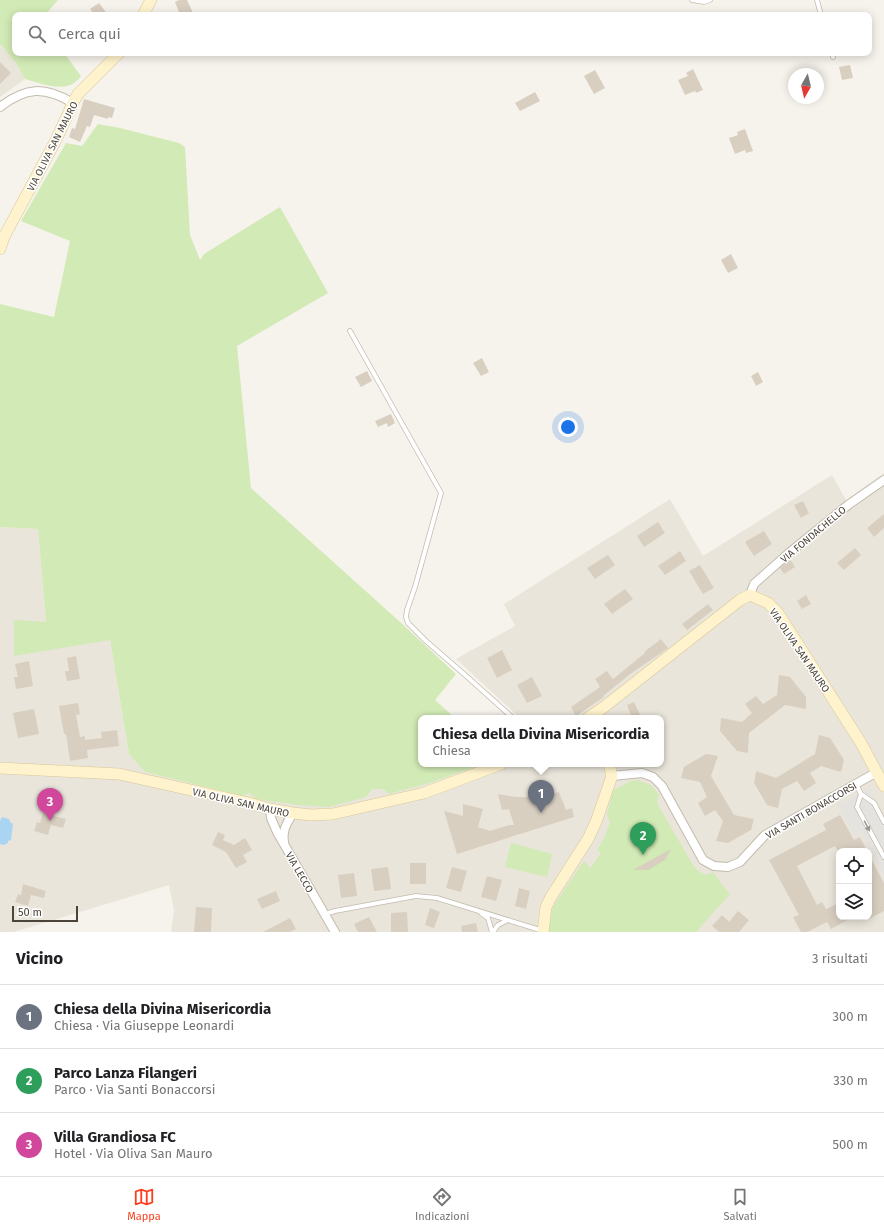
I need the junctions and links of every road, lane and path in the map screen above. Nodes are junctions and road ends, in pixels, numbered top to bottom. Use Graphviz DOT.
graph roads {
  1 [pos="151,0"];
  2 [pos="692,0"];
  3 [pos="710,0"];
  4 [pos="816,0"];
  5 [pos="145,12"];
  6 [pos="820,12"];
  7 [pos="116,56"];
  8 [pos="73,103"];
  9 [pos="0,107"];
  10 [pos="0,249"];
  11 [pos="350,331"];
  12 [pos="884,480"];
  13 [pos="750,595"];
  14 [pos="510,715"];
  15 [pos="592,715"];
  16 [pos="493,767"];
  17 [pos="609,767"];
  18 [pos="5,768"];
  19 [pos="877,772"];
  20 [pos="612,776"];
  21 [pos="0,777"];
  22 [pos="856,784"];
  23 [pos="884,786"];
  24 [pos="861,794"];
  25 [pos="270,810"];
  26 [pos="293,813"];
  27 [pos="884,822"];
  28 [pos="284,845"];
  29 [pos="884,857"];
  30 [pos="479,911"];
  31 [pos="325,914"];
  32 [pos="508,919"];
  33 [pos="543,931"];
  34 [pos="335,932"];
  35 [pos="493,932"];
  1 -- 5 [label="street"];
  2 -- 3 [label="lane"];
  4 -- 6 [label="lane"];
  7 -- 8 [label="street, VIA OLIVA SAN MAURO"];
  8 -- 9 [label="street"];
  8 -- 10 [label="street, VIA OLIVA SAN MAURO"];
  11 -- 14 [label="lane"];
  12 -- 13 [label="street, VIA FONDACHELLO"];
  13 -- 15 [label="street"];
  13 -- 19 [label="street, VIA OLIVA SAN MAURO"];
  16 -- 26 [label="street, VIA OLIVA SAN MAURO"];
  17 -- 20 [label="street"];
  18 -- 21 [label="street"];
  18 -- 25 [label="street, VIA OLIVA SAN MAURO"];
  19 -- 22 [label="street, VIA SANTI BONACCORSI"];
  19 -- 23 [label="street, VIA OLIVA SAN MAURO"];
  20 -- 22 [label="street, VIA SANTI BONACCORSI"];
  20 -- 33 [label="street"];
  22 -- 24 [label="lane"];
  24 -- 27 [label="lane"];
  24 -- 29 [label="lane, one-way"];
  25 -- 26 [label="street, VIA OLIVA SAN MAURO"];
  25 -- 28 [label="street, VIA LECCO"];
  26 -- 28 [label="street"];
  28 -- 31 [label="street, VIA LECCO"];
  30 -- 31 [label="lane"];
  30 -- 32 [label="lane"];
  30 -- 35 [label="lane"];
  31 -- 34 [label="street, VIA LECCO"];
  32 -- 33 [label="lane"];
  32 -- 35 [label="lane"];
}
